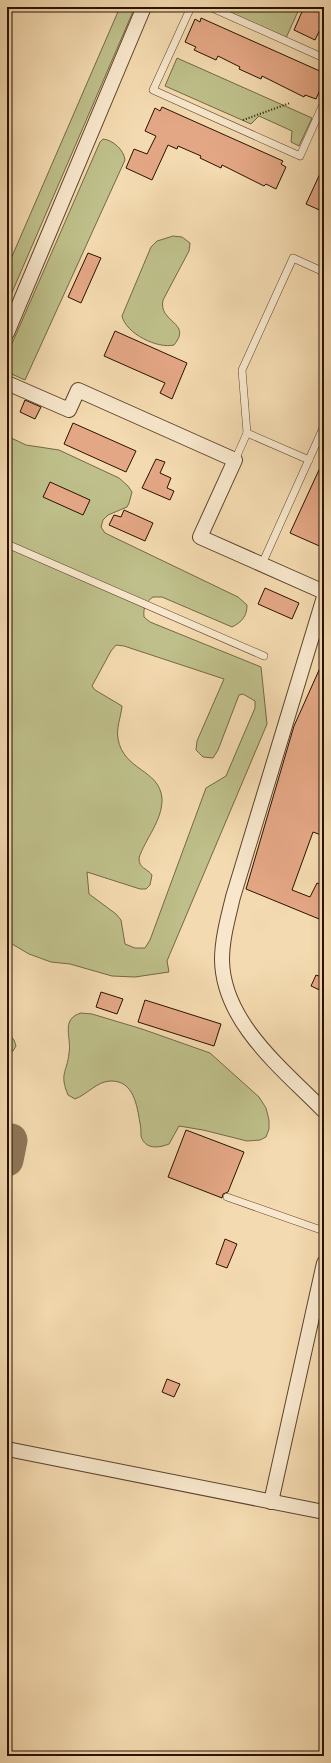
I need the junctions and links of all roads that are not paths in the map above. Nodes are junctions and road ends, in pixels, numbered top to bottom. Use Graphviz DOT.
graph roads {
  1 [pos="144,7"];
  2 [pos="191,7"];
  3 [pos="210,7"];
  4 [pos="324,58"];
  5 [pos="324,102"];
  6 [pos="324,272"];
  7 [pos="7,332"];
  8 [pos="7,383"];
  9 [pos="324,426"];
  10 [pos="247,433"];
  11 [pos="235,460"];
  12 [pos="309,460"];
  13 [pos="7,544"];
  14 [pos="262,564"];
  15 [pos="324,592"];
  16 [pos="324,597"];
  17 [pos="264,656"];
  18 [pos="324,1111"];
  19 [pos="227,1197"];
  20 [pos="324,1231"];
  21 [pos="324,1263"];
  22 [pos="7,1449"];
  23 [pos="271,1502"];
  24 [pos="324,1512"];
  1 -- 7 [label="street"];
  2 -- 5 [label="lane"];
  3 -- 4 [label="lane"];
  6 -- 10 [label="lane"];
  8 -- 11 [label="street"];
  9 -- 12 [label="lane"];
  10 -- 11 [label="lane"];
  10 -- 12 [label="lane"];
  11 -- 14 [label="street"];
  12 -- 14 [label="lane"];
  13 -- 17 [label="lane"];
  14 -- 15 [label="street"];
  16 -- 18 [label="street"];
  19 -- 20 [label="lane"];
  21 -- 23 [label="street"];
  22 -- 23 [label="street"];
  23 -- 24 [label="street"];
}
